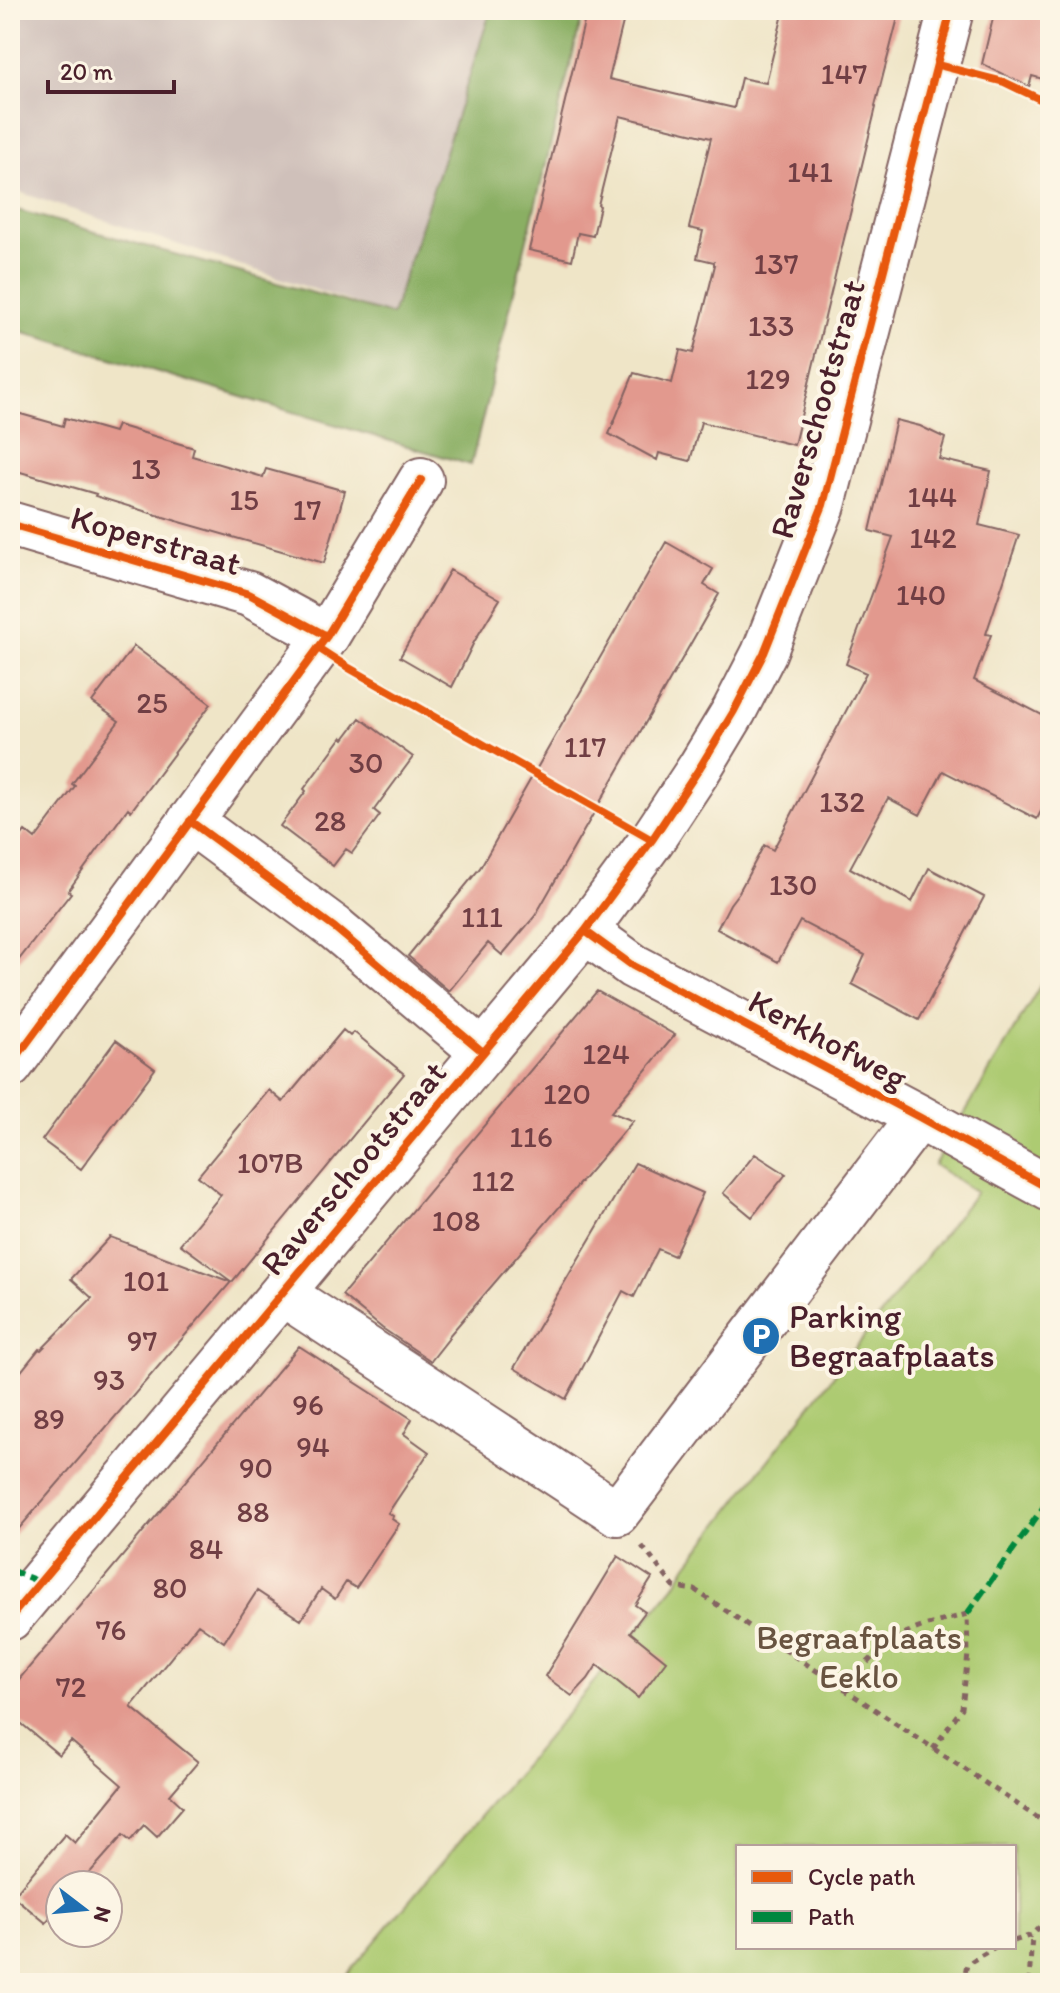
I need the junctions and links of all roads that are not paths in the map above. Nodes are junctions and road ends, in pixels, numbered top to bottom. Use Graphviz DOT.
graph roads {
  1 [pos="951,10"];
  2 [pos="421,480"];
  3 [pos="10,524"];
  4 [pos="327,636"];
  5 [pos="190,821"];
  6 [pos="585,931"];
  7 [pos="483,1052"];
  8 [pos="10,1066"];
  9 [pos="919,1117"];
  10 [pos="1050,1189"];
  11 [pos="282,1293"];
  12 [pos="10,1618"];
  1 -- 6 [label="street, Raverschootstraat"];
  2 -- 4 [label="street"];
  3 -- 4 [label="street, Koperstraat"];
  4 -- 5 [label="street"];
  5 -- 7 [label="street"];
  5 -- 8 [label="street"];
  6 -- 7 [label="street, Raverschootstraat"];
  6 -- 9 [label="street, Kerkhofweg"];
  7 -- 11 [label="street, Raverschootstraat"];
  9 -- 10 [label="street, Kerkhofweg"];
  9 -- 11 [label="street"];
  11 -- 12 [label="street, Raverschootstraat"];
}
